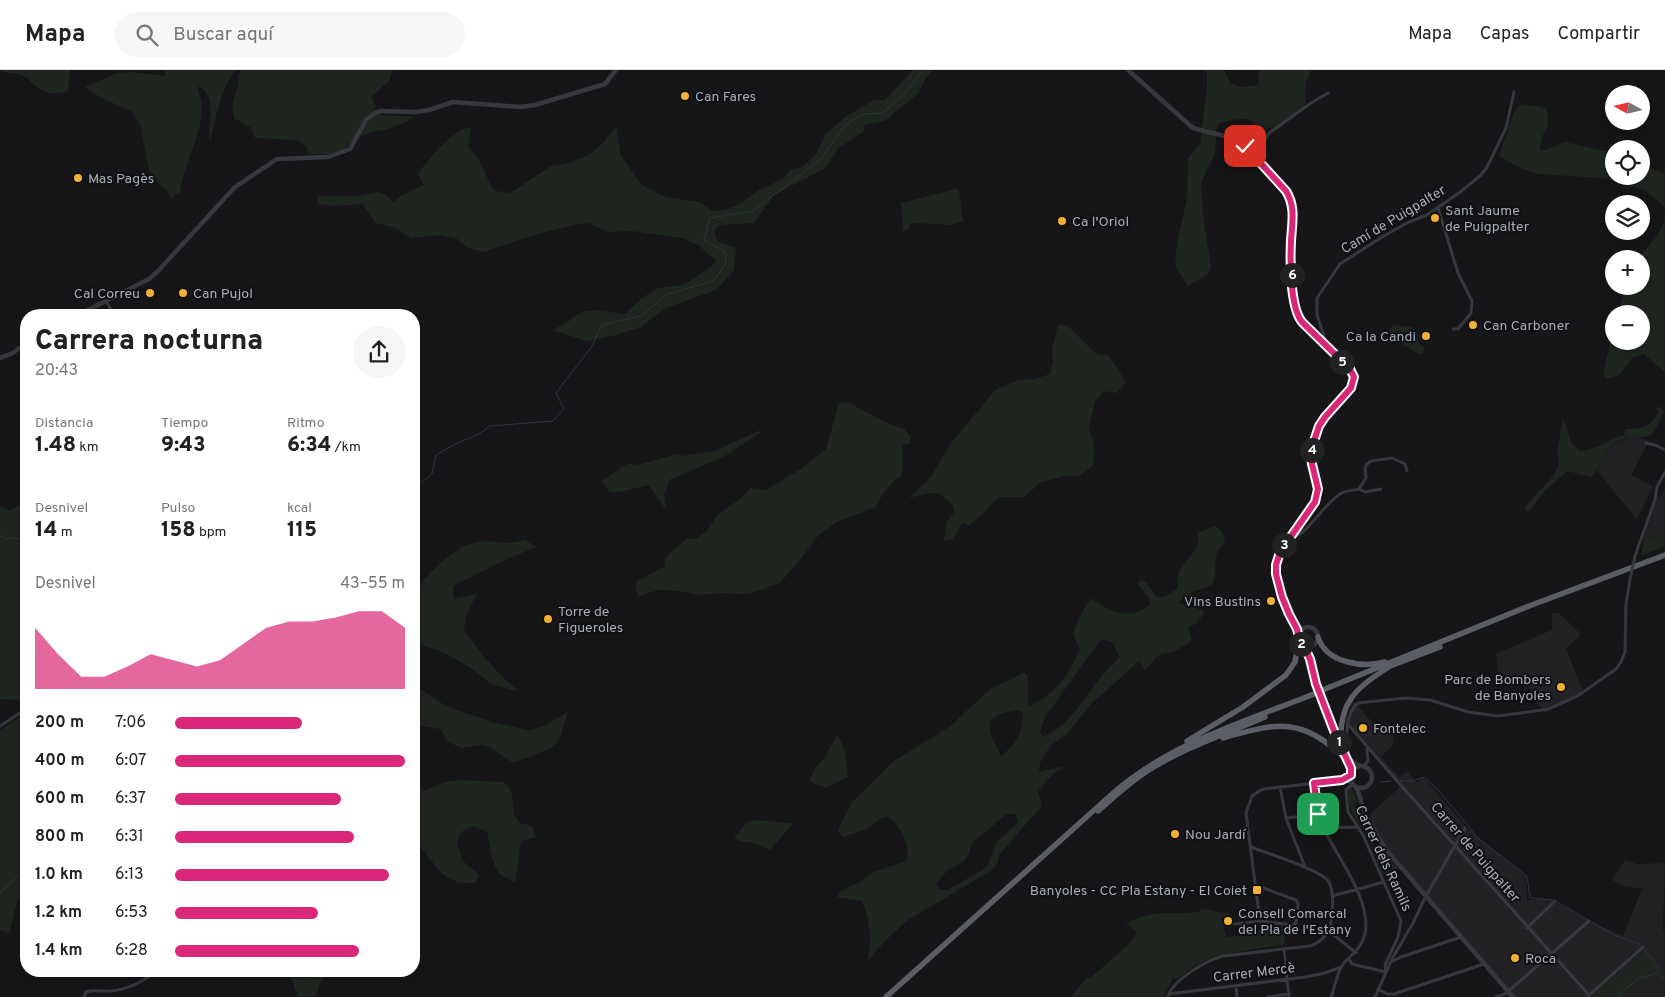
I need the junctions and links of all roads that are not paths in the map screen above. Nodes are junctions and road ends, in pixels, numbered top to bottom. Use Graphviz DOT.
graph roads {
  1 [pos="616,70"];
  2 [pos="1128,70"];
  3 [pos="1514,92"];
  4 [pos="1328,93"];
  5 [pos="1260,162"];
  6 [pos="1438,208"];
  7 [pos="106,301"];
  8 [pos="90,309"];
  9 [pos="111,309"];
  10 [pos="1453,329"];
  11 [pos="1325,345"];
  12 [pos="20,348"];
  13 [pos="0,358"];
  14 [pos="1646,443"];
  15 [pos="1665,450"];
  16 [pos="1407,471"];
  17 [pos="1665,472"];
  18 [pos="1357,489"];
  19 [pos="1380,489"];
  20 [pos="1290,537"];
  21 [pos="1665,556"];
  22 [pos="1294,623"];
  23 [pos="1307,627"];
  24 [pos="1318,637"];
  25 [pos="1299,638"];
  26 [pos="1314,645"];
  27 [pos="1304,646"];
  28 [pos="1401,658"];
  29 [pos="1310,659"];
  30 [pos="1389,667"];
  31 [pos="1330,688"];
  32 [pos="20,713"];
  33 [pos="1347,723"];
  34 [pos="0,726"];
  35 [pos="1357,735"];
  36 [pos="1348,738"];
  37 [pos="1365,744"];
  38 [pos="1341,745"];
  39 [pos="1347,756"];
  40 [pos="1155,764"];
  41 [pos="1362,767"];
  42 [pos="1351,774"];
  43 [pos="1343,780"];
  44 [pos="1314,783"];
  45 [pos="1354,784"];
  46 [pos="1366,786"];
  47 [pos="1280,787"];
  48 [pos="1361,796"];
  49 [pos="1318,814"];
  50 [pos="1286,818"];
  51 [pos="1324,828"];
  52 [pos="1359,828"];
  53 [pos="1465,828"];
  54 [pos="1456,846"];
  55 [pos="1250,847"];
  56 [pos="1305,868"];
  57 [pos="1384,882"];
  58 [pos="1255,885"];
  59 [pos="1356,890"];
  60 [pos="1332,896"];
  61 [pos="1426,896"];
  62 [pos="1555,901"];
  63 [pos="1260,921"];
  64 [pos="1589,921"];
  65 [pos="1234,924"];
  66 [pos="1527,928"];
  67 [pos="1329,931"];
  68 [pos="1461,937"];
  69 [pos="1644,947"];
  70 [pos="1284,949"];
  71 [pos="1397,950"];
  72 [pos="1356,953"];
  73 [pos="1551,954"];
  74 [pos="1401,957"];
  75 [pos="1349,960"];
  76 [pos="1391,963"];
  77 [pos="1484,964"];
  78 [pos="1341,967"];
  79 [pos="1386,972"];
  80 [pos="148,977"];
  81 [pos="1287,980"];
  82 [pos="1236,986"];
  83 [pos="1378,989"];
  84 [pos="1404,991"];
  85 [pos="1508,991"];
  86 [pos="1168,996"];
  87 [pos="1289,996"];
  88 [pos="1588,996"];
  89 [pos="84,997"];
  90 [pos="886,997"];
  91 [pos="892,997"];
  92 [pos="1237,997"];
  93 [pos="1268,997"];
  94 [pos="1331,997"];
  95 [pos="1375,997"];
  96 [pos="1406,997"];
  97 [pos="1496,997"];
  98 [pos="1513,997"];
  1 -- 7 [label="street"];
  2 -- 5 [label="street"];
  3 -- 6 [label="street, Camí de Puigpalter"];
  4 -- 5 [label="street"];
  5 -- 11 [label="street"];
  6 -- 10 [label="street"];
  6 -- 11 [label="street, Camí de Puigpalter"];
  7 -- 8 [label="street"];
  7 -- 9 [label="street"];
  11 -- 20 [label="street"];
  12 -- 13 [label="street"];
  14 -- 15 [label="street"];
  16 -- 18 [label="street"];
  17 -- 33 [label="street, bridge"];
  18 -- 19 [label="street"];
  18 -- 20 [label="street"];
  20 -- 22 [label="street"];
  21 -- 28 [label="highway"];
  21 -- 30 [label="highway"];
  22 -- 23 [label="street"];
  22 -- 25 [label="street"];
  23 -- 24 [label="street"];
  23 -- 25 [label="street"];
  24 -- 26 [label="street"];
  24 -- 28 [label="highway"];
  25 -- 27 [label="street"];
  25 -- 40 [label="highway"];
  26 -- 27 [label="street"];
  26 -- 29 [label="street"];
  27 -- 29 [label="street"];
  28 -- 31 [label="highway"];
  29 -- 38 [label="street"];
  30 -- 31 [label="highway"];
  30 -- 38 [label="highway"];
  31 -- 40 [label="highway, bridge"];
  32 -- 34 [label="street"];
  33 -- 35 [label="street, Carrer de Puigpalter"];
  33 -- 36 [label="street"];
  35 -- 36 [label="street"];
  35 -- 37 [label="street, Carrer de Puigpalter"];
  36 -- 39 [label="street"];
  37 -- 41 [label="street"];
  37 -- 54 [label="street, Carrer de Puigpalter"];
  38 -- 39 [label="street"];
  39 -- 40 [label="highway"];
  39 -- 41 [label="street"];
  39 -- 42 [label="street"];
  40 -- 90 [label="highway"];
  40 -- 91 [label="highway"];
  41 -- 42 [label="street"];
  41 -- 46 [label="street"];
  42 -- 43 [label="street"];
  42 -- 45 [label="street"];
  43 -- 44 [label="street"];
  43 -- 45 [label="street"];
  44 -- 47 [label="street"];
  44 -- 49 [label="street"];
  45 -- 46 [label="street"];
  45 -- 48 [label="street"];
  45 -- 52 [label="street, Carrer dels Ramils"];
  46 -- 48 [label="street"];
  47 -- 50 [label="street"];
  47 -- 55 [label="street"];
  48 -- 61 [label="street"];
  49 -- 50 [label="street"];
  49 -- 51 [label="street"];
  50 -- 56 [label="street"];
  51 -- 52 [label="street"];
  51 -- 59 [label="street"];
  52 -- 57 [label="street, Carrer dels Ramils"];
  53 -- 54 [label="street"];
  54 -- 61 [label="street"];
  54 -- 66 [label="street, Carrer de Puigpalter"];
  55 -- 56 [label="street"];
  55 -- 58 [label="street"];
  56 -- 60 [label="street"];
  57 -- 59 [label="street"];
  57 -- 79 [label="street, Carrer dels Ramils"];
  58 -- 63 [label="street"];
  58 -- 63 [label="street"];
  59 -- 60 [label="street"];
  59 -- 72 [label="street"];
  60 -- 67 [label="street"];
  61 -- 68 [label="street"];
  61 -- 71 [label="street"];
  62 -- 66 [label="street"];
  63 -- 65 [label="street"];
  64 -- 73 [label="street"];
  66 -- 73 [label="street, Carrer de Puigpalter"];
  67 -- 70 [label="street"];
  67 -- 72 [label="street"];
  68 -- 74 [label="street"];
  68 -- 77 [label="street"];
  69 -- 88 [label="street"];
  70 -- 81 [label="street"];
  70 -- 86 [label="street"];
  71 -- 74 [label="street"];
  71 -- 76 [label="street"];
  72 -- 75 [label="street"];
  73 -- 85 [label="street"];
  73 -- 88 [label="street, Carrer de Puigpalter"];
  74 -- 76 [label="street"];
  75 -- 78 [label="street"];
  75 -- 79 [label="street"];
  76 -- 79 [label="street"];
  77 -- 84 [label="street"];
  77 -- 85 [label="street"];
  78 -- 81 [label="street, Carrer Mercè"];
  78 -- 94 [label="street"];
  79 -- 83 [label="street"];
  80 -- 89 [label="street"];
  81 -- 82 [label="street, Carrer Mercè"];
  81 -- 87 [label="street"];
  82 -- 86 [label="street, Carrer Mercè"];
  82 -- 92 [label="street"];
  83 -- 84 [label="street"];
  83 -- 95 [label="street"];
  84 -- 96 [label="street"];
  85 -- 97 [label="street"];
  85 -- 98 [label="street"];
  87 -- 93 [label="street"];
}
